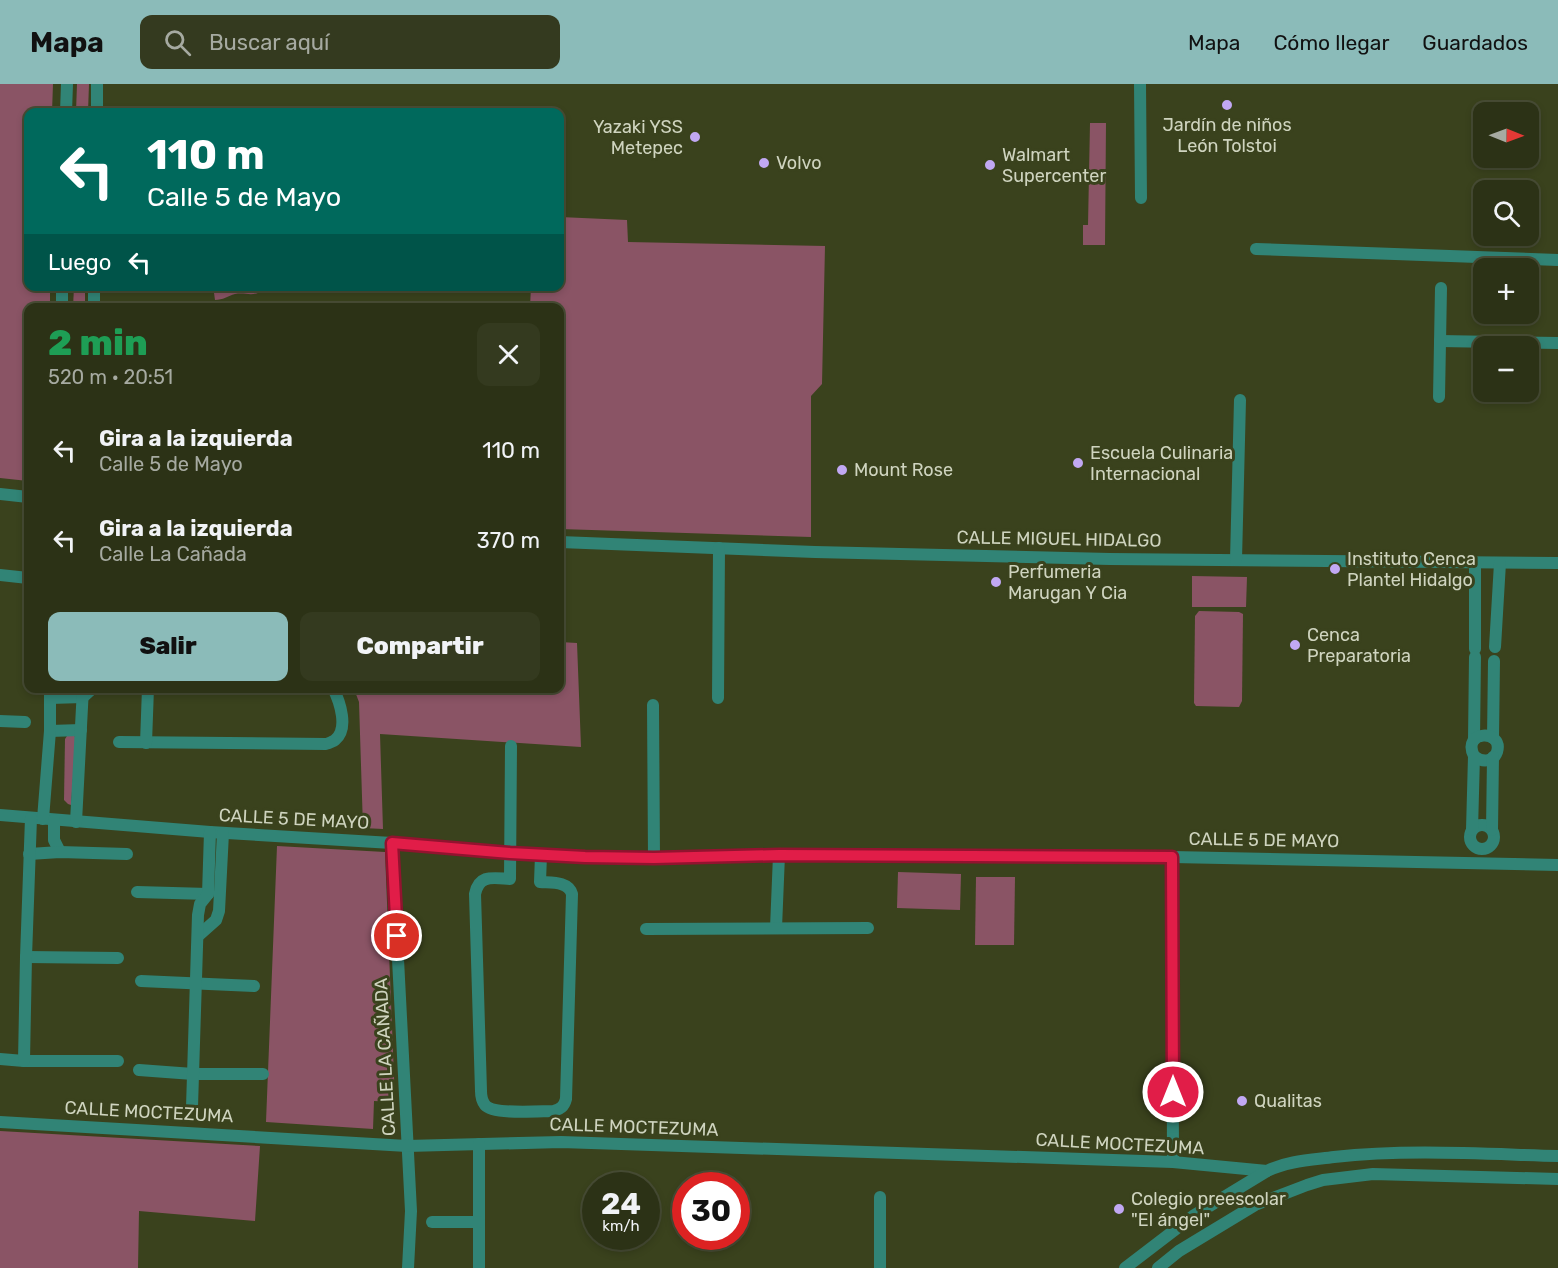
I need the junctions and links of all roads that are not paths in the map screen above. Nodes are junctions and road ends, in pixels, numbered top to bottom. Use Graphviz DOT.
graph roads {
  1 [pos="67,84"];
  2 [pos="98,84"];
  3 [pos="1140,84"];
  4 [pos="66,108"];
  5 [pos="97,108"];
  6 [pos="1140,198"];
  7 [pos="1256,249"];
  8 [pos="1558,260"];
  9 [pos="1441,288"];
  10 [pos="1440,341"];
  11 [pos="1558,343"];
  12 [pos="1439,397"];
  13 [pos="1240,400"];
  14 [pos="0,494"];
  15 [pos="24,497"];
  16 [pos="564,542"];
  17 [pos="719,548"];
  18 [pos="1236,560"];
  19 [pos="1475,562"];
  20 [pos="1500,563"];
  21 [pos="1558,563"];
  22 [pos="0,575"];
  23 [pos="24,578"];
  24 [pos="1495,647"];
  25 [pos="1475,653"];
  26 [pos="1494,661"];
  27 [pos="50,693"];
  28 [pos="83,693"];
  29 [pos="148,693"];
  30 [pos="335,693"];
  31 [pos="718,698"];
  32 [pos="653,705"];
  33 [pos="0,722"];
  34 [pos="25,722"];
  35 [pos="81,730"];
  36 [pos="50,731"];
  37 [pos="1493,738"];
  38 [pos="1474,739"];
  39 [pos="119,742"];
  40 [pos="146,743"];
  41 [pos="511,746"];
  42 [pos="1473,756"];
  43 [pos="1493,758"];
  44 [pos="0,815"];
  45 [pos="43,819"];
  46 [pos="76,822"];
  47 [pos="1472,830"];
  48 [pos="1492,830"];
  49 [pos="217,833"];
  50 [pos="392,843"];
  51 [pos="60,852"];
  52 [pos="510,853"];
  53 [pos="29,854"];
  54 [pos="128,854"];
  55 [pos="541,855"];
  56 [pos="779,855"];
  57 [pos="1172,857"];
  58 [pos="654,858"];
  59 [pos="1558,865"];
  60 [pos="137,892"];
  61 [pos="208,894"];
  62 [pos="776,928"];
  63 [pos="868,928"];
  64 [pos="646,929"];
  65 [pos="198,936"];
  66 [pos="26,957"];
  67 [pos="118,958"];
  68 [pos="141,981"];
  69 [pos="196,984"];
  70 [pos="254,986"];
  71 [pos="0,1059"];
  72 [pos="24,1061"];
  73 [pos="118,1061"];
  74 [pos="139,1070"];
  75 [pos="193,1074"];
  76 [pos="263,1074"];
  77 [pos="192,1107"];
  78 [pos="0,1122"];
  79 [pos="479,1144"];
  80 [pos="407,1146"];
  81 [pos="1558,1156"];
  82 [pos="1173,1162"];
  83 [pos="1267,1171"];
  84 [pos="1558,1179"];
  85 [pos="880,1197"];
  86 [pos="432,1222"];
  87 [pos="479,1222"];
  88 [pos="408,1268"];
  89 [pos="479,1268"];
  90 [pos="880,1268"];
  91 [pos="1125,1268"];
  92 [pos="1158,1268"];
  1 -- 4 [label="street"];
  2 -- 5 [label="street"];
  3 -- 6 [label="street"];
  7 -- 8 [label="street"];
  9 -- 10 [label="street"];
  10 -- 11 [label="street"];
  10 -- 12 [label="street"];
  13 -- 18 [label="street"];
  14 -- 15 [label="street"];
  16 -- 17 [label="street, CALLE MIGUEL HIDALGO"];
  17 -- 18 [label="street, CALLE MIGUEL HIDALGO"];
  17 -- 31 [label="street"];
  18 -- 19 [label="street, CALLE MIGUEL HIDALGO"];
  19 -- 20 [label="street, CALLE MIGUEL HIDALGO"];
  19 -- 25 [label="street"];
  20 -- 21 [label="street, CALLE MIGUEL HIDALGO"];
  20 -- 24 [label="street"];
  22 -- 23 [label="street"];
  24 -- 25 [label="street"];
  24 -- 26 [label="street"];
  25 -- 26 [label="street"];
  25 -- 38 [label="street"];
  26 -- 37 [label="street"];
  27 -- 28 [label="street"];
  27 -- 36 [label="street"];
  28 -- 35 [label="street"];
  29 -- 40 [label="street"];
  30 -- 40 [label="street"];
  32 -- 58 [label="street"];
  33 -- 34 [label="street"];
  35 -- 36 [label="street"];
  35 -- 46 [label="street"];
  36 -- 45 [label="street"];
  37 -- 38 [label="street"];
  37 -- 43 [label="street"];
  38 -- 42 [label="street"];
  39 -- 40 [label="street"];
  41 -- 52 [label="street"];
  42 -- 43 [label="street"];
  42 -- 47 [label="street"];
  43 -- 48 [label="street"];
  44 -- 45 [label="street, CALLE 5 DE MAYO"];
  45 -- 46 [label="street, CALLE 5 DE MAYO"];
  45 -- 51 [label="street"];
  45 -- 53 [label="street"];
  46 -- 49 [label="street, CALLE 5 DE MAYO"];
  47 -- 48 [label="street"];
  47 -- 48 [label="street"];
  49 -- 50 [label="street, CALLE 5 DE MAYO"];
  49 -- 61 [label="street"];
  49 -- 65 [label="street"];
  50 -- 52 [label="street, CALLE 5 DE MAYO"];
  50 -- 80 [label="street, CALLE LA CAÑADA"];
  51 -- 53 [label="street"];
  51 -- 54 [label="street"];
  52 -- 55 [label="street, CALLE 5 DE MAYO"];
  52 -- 55 [label="street"];
  53 -- 66 [label="street"];
  55 -- 58 [label="street, CALLE 5 DE MAYO"];
  56 -- 57 [label="street, CALLE 5 DE MAYO"];
  56 -- 58 [label="street, CALLE 5 DE MAYO"];
  56 -- 62 [label="street"];
  57 -- 59 [label="street, CALLE 5 DE MAYO"];
  57 -- 82 [label="street"];
  60 -- 61 [label="street"];
  61 -- 65 [label="street"];
  62 -- 63 [label="street"];
  62 -- 64 [label="street"];
  65 -- 69 [label="street"];
  66 -- 67 [label="street"];
  66 -- 72 [label="street"];
  68 -- 69 [label="street"];
  69 -- 70 [label="street"];
  69 -- 75 [label="street"];
  71 -- 72 [label="street"];
  72 -- 73 [label="street"];
  74 -- 75 [label="street"];
  75 -- 76 [label="street"];
  75 -- 77 [label="street"];
  78 -- 80 [label="street, CALLE MOCTEZUMA"];
  79 -- 80 [label="street, CALLE MOCTEZUMA"];
  79 -- 82 [label="street, CALLE MOCTEZUMA"];
  79 -- 87 [label="street"];
  80 -- 88 [label="street, CALLE LA CAÑADA"];
  81 -- 83 [label="street"];
  82 -- 83 [label="street, CALLE MOCTEZUMA"];
  83 -- 91 [label="street"];
  84 -- 92 [label="street"];
  85 -- 90 [label="street"];
  86 -- 87 [label="street"];
  87 -- 89 [label="street"];
}
